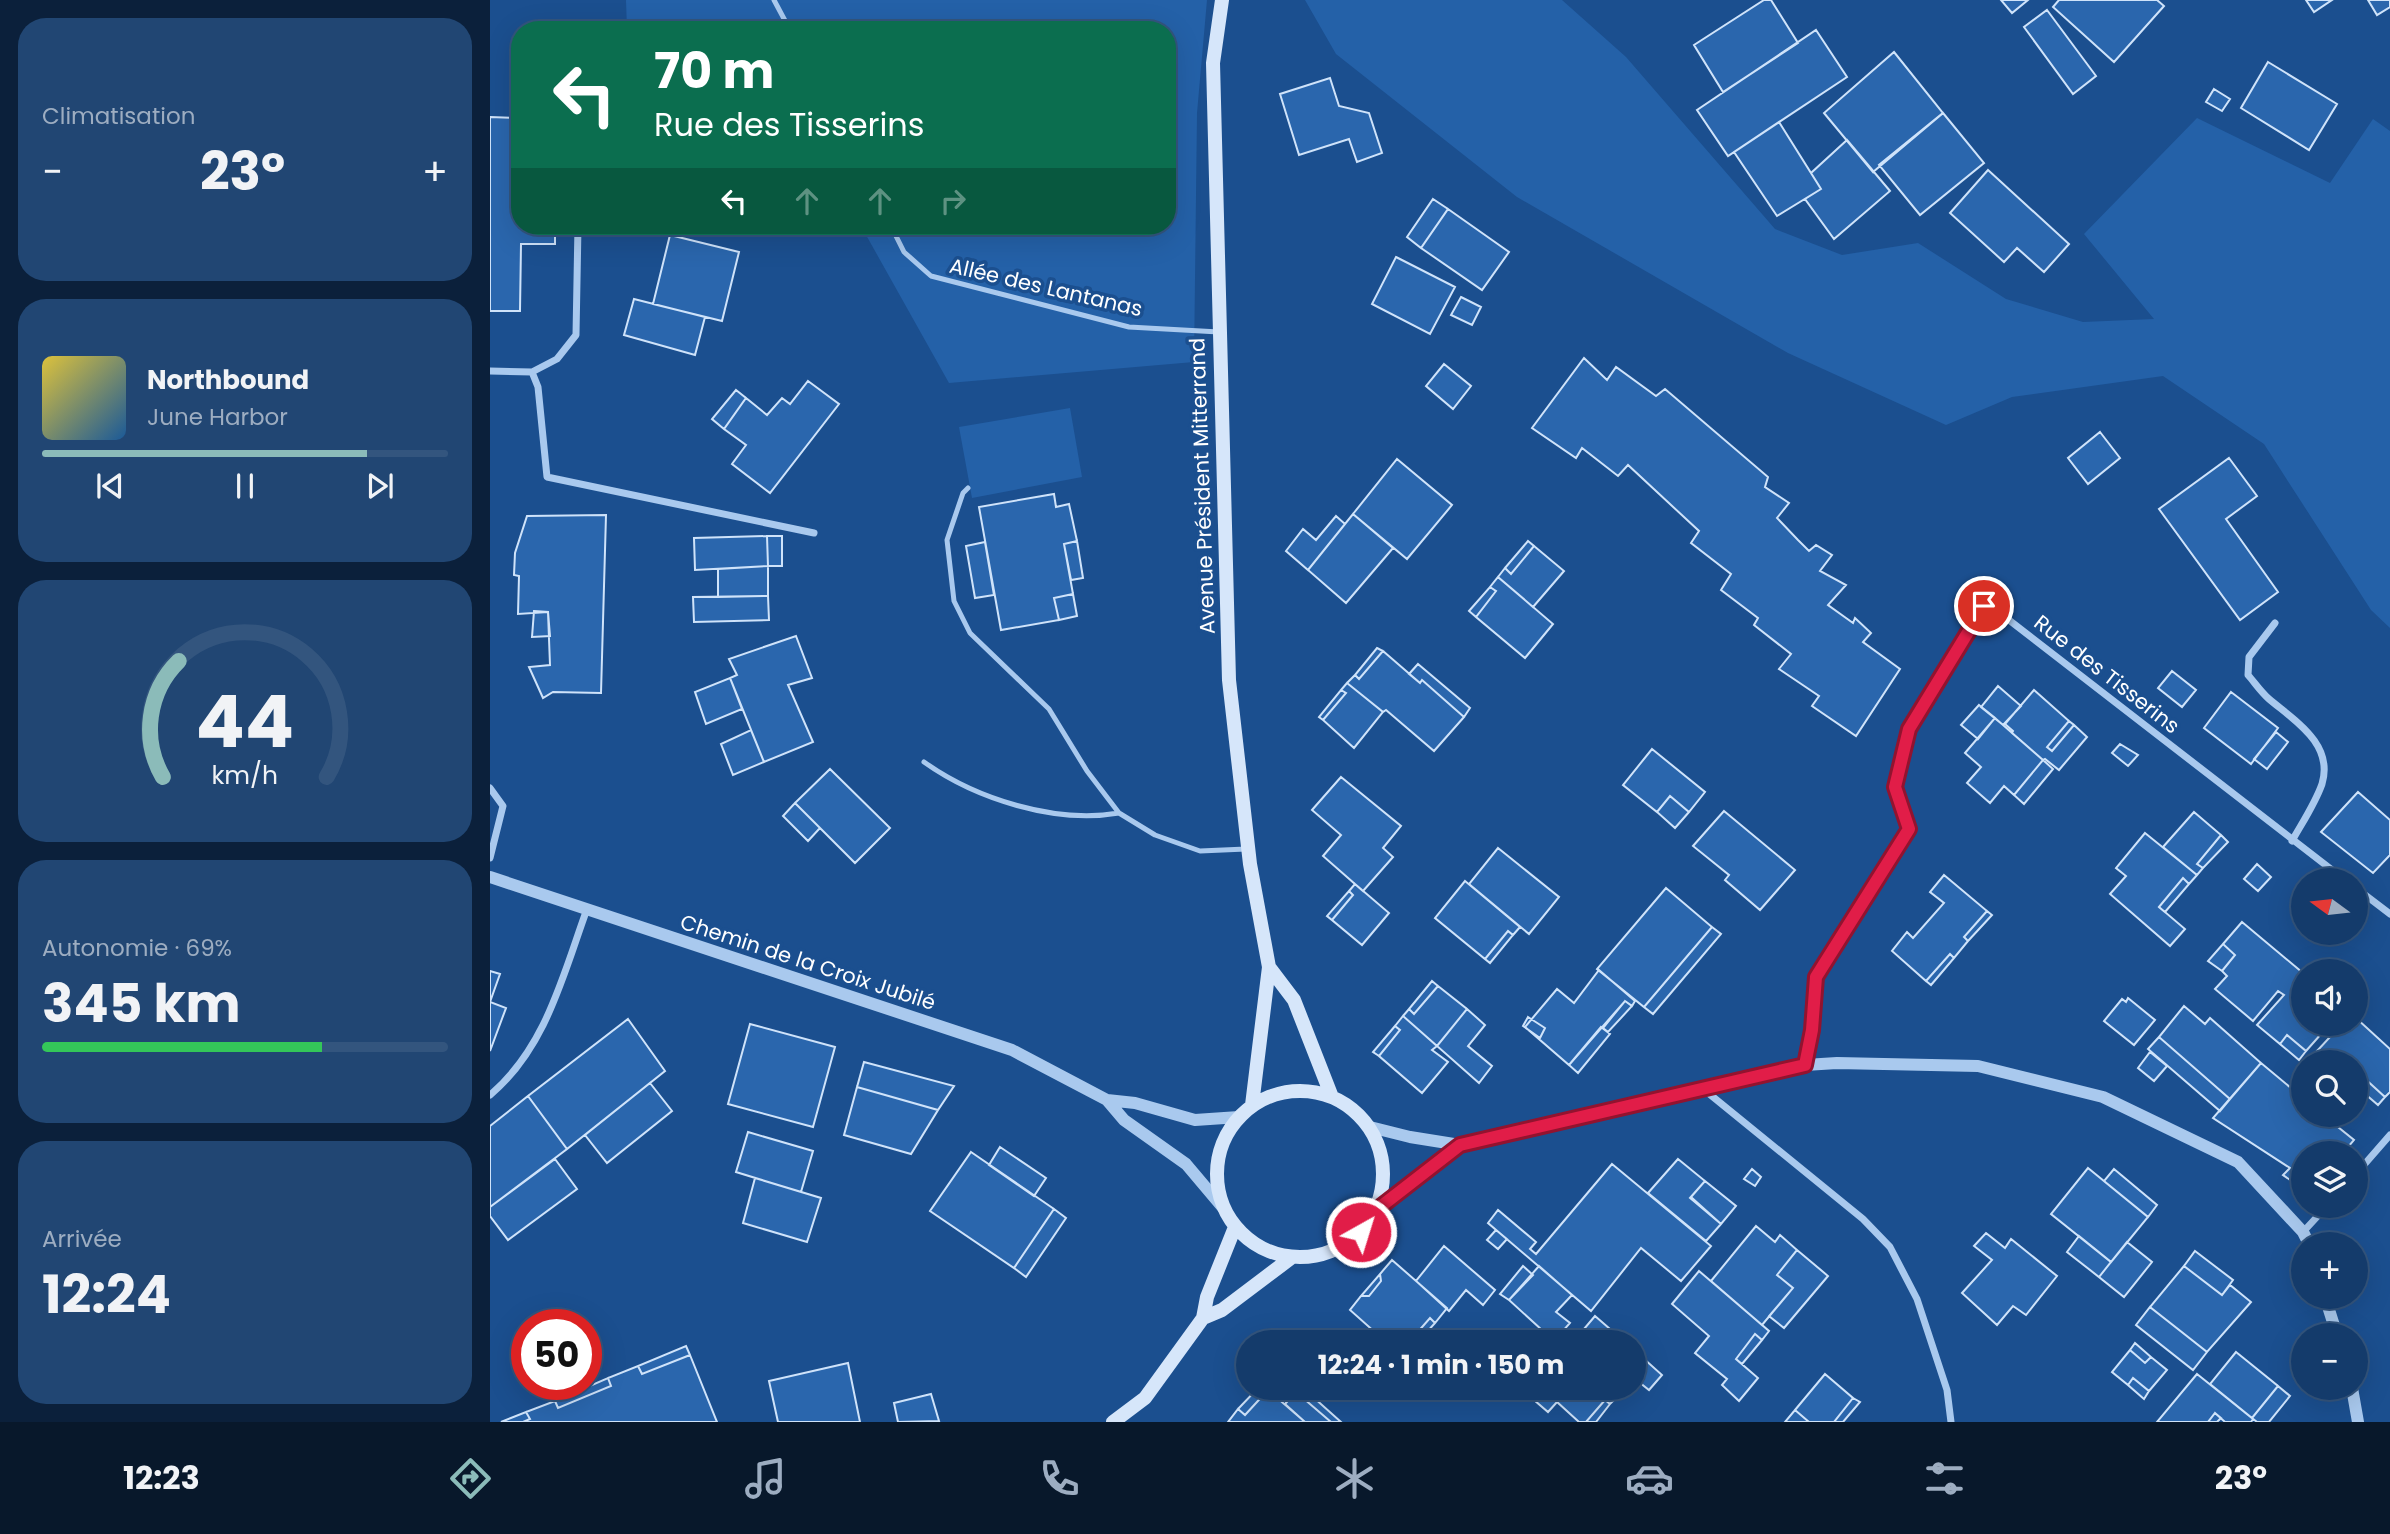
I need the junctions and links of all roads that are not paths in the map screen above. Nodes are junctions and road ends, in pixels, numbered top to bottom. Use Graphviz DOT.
graph roads {
  1 [pos="774,0"];
  2 [pos="1222,0"];
  3 [pos="785,21"];
  4 [pos="578,235"];
  5 [pos="896,235"];
  6 [pos="1219,332"];
  7 [pos="490,371"];
  8 [pos="532,372"];
  9 [pos="968,488"];
  10 [pos="814,533"];
  11 [pos="2275,624"];
  12 [pos="924,762"];
  13 [pos="490,788"];
  14 [pos="1119,813"];
  15 [pos="2292,841"];
  16 [pos="1249,849"];
  17 [pos="490,858"];
  18 [pos="2329,868"];
  19 [pos="490,877"];
  20 [pos="2368,897"];
  21 [pos="587,908"];
  22 [pos="2390,914"];
  23 [pos="1269,967"];
  24 [pos="1805,1065"];
  25 [pos="1702,1088"];
  26 [pos="490,1095"];
  27 [pos="1332,1097"];
  28 [pos="1107,1100"];
  29 [pos="1252,1105"];
  30 [pos="1239,1117"];
  31 [pos="1370,1127"];
  32 [pos="2390,1135"];
  33 [pos="1460,1145"];
  34 [pos="2368,1160"];
  35 [pos="1224,1209"];
  36 [pos="1375,1211"];
  37 [pos="1235,1227"];
  38 [pos="2301,1232"];
  39 [pos="1291,1258"];
  40 [pos="1203,1318"];
  41 [pos="2354,1400"];
  42 [pos="1113,1422"];
  43 [pos="1951,1422"];
  44 [pos="2358,1422"];
  1 -- 3 [label="lane"];
  2 -- 6 [label="main road, Avenue Président Mitterrand"];
  4 -- 8 [label="street"];
  5 -- 6 [label="lane, Allée des Lantanas"];
  6 -- 16 [label="main road, Avenue Président Mitterrand"];
  7 -- 8 [label="street"];
  8 -- 10 [label="street"];
  9 -- 14 [label="lane"];
  11 -- 15 [label="street"];
  12 -- 14 [label="lane"];
  13 -- 17 [label="street"];
  14 -- 16 [label="lane"];
  15 -- 18 [label="street, Rue des Tisserins"];
  15 -- 24 [label="street, Rue des Tisserins"];
  16 -- 23 [label="main road, Avenue Président Mitterrand"];
  19 -- 21 [label="street, Chemin de la Croix Jubilé"];
  20 -- 22 [label="street"];
  21 -- 26 [label="street"];
  21 -- 28 [label="street, Chemin de la Croix Jubilé"];
  23 -- 27 [label="main road, Avenue Président Mitterrand"];
  23 -- 29 [label="main road, Avenue Président Mitterrand"];
  24 -- 25 [label="street"];
  24 -- 38 [label="street"];
  25 -- 33 [label="street"];
  25 -- 43 [label="street"];
  27 -- 29 [label="main road"];
  27 -- 31 [label="main road"];
  28 -- 30 [label="street, Chemin de la Croix Jubilé"];
  28 -- 35 [label="street, Chemin de la Croix Jubilé"];
  29 -- 30 [label="main road"];
  30 -- 35 [label="main road"];
  31 -- 33 [label="street"];
  31 -- 36 [label="main road"];
  32 -- 34 [label="street"];
  33 -- 36 [label="street"];
  35 -- 37 [label="main road"];
  36 -- 39 [label="main road"];
  37 -- 39 [label="main road"];
  37 -- 40 [label="main road"];
  39 -- 40 [label="main road"];
  40 -- 42 [label="main road"];
  41 -- 44 [label="street"];
}
